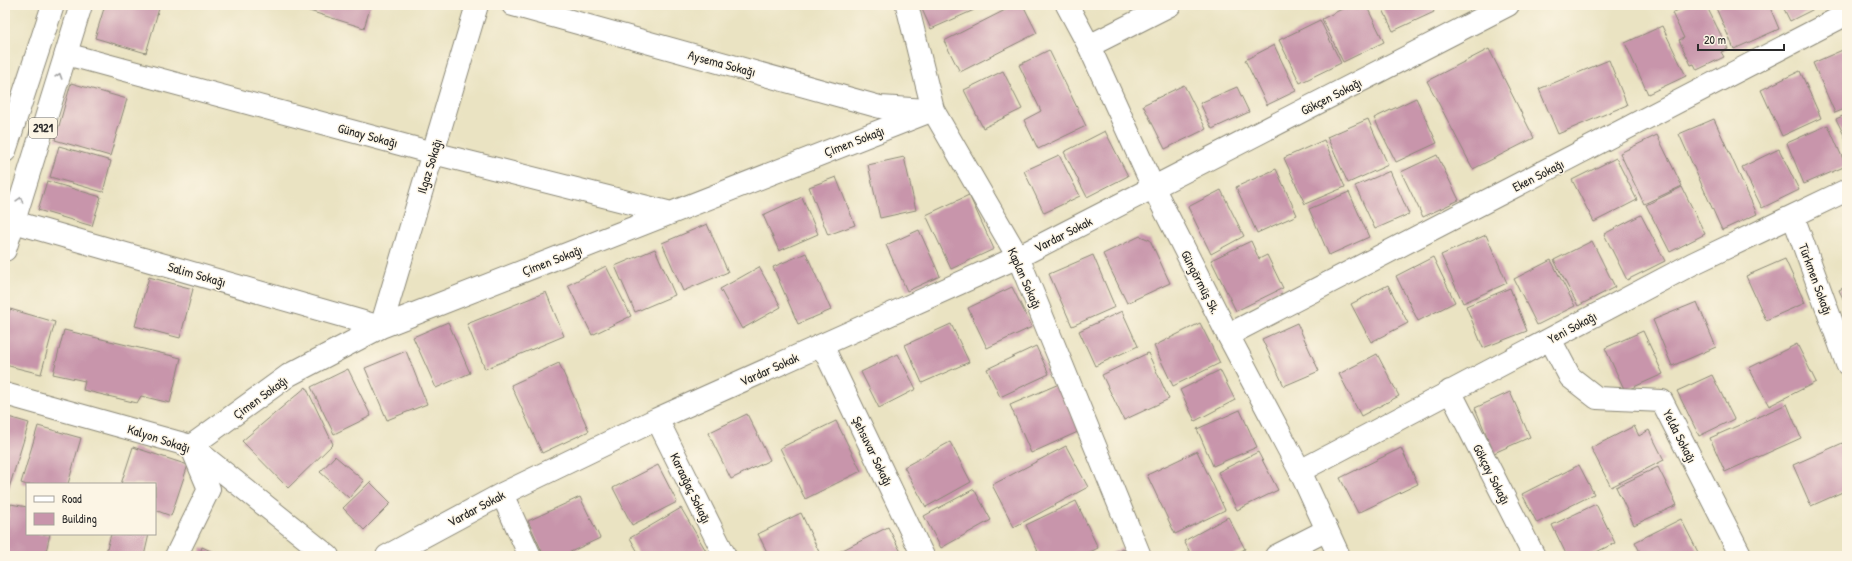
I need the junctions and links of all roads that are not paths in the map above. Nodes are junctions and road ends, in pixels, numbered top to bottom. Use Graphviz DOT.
graph roads {
  1 [pos="53,5"];
  2 [pos="81,5"];
  3 [pos="477,5"];
  4 [pos="513,5"];
  5 [pos="907,5"];
  6 [pos="1067,5"];
  7 [pos="1170,5"];
  8 [pos="1508,5"];
  9 [pos="1847,14"];
  10 [pos="1089,46"];
  11 [pos="66,54"];
  12 [pos="933,110"];
  13 [pos="5,151"];
  14 [pos="433,153"];
  15 [pos="1153,188"];
  16 [pos="1847,190"];
  17 [pos="671,213"];
  18 [pos="1793,216"];
  19 [pos="14,222"];
  20 [pos="5,250"];
  21 [pos="1018,257"];
  22 [pos="381,327"];
  23 [pos="1228,335"];
  24 [pos="1550,339"];
  25 [pos="822,345"];
  26 [pos="1847,364"];
  27 [pos="1450,391"];
  28 [pos="5,394"];
  29 [pos="657,419"];
  30 [pos="191,446"];
  31 [pos="1300,471"];
  32 [pos="502,494"];
  33 [pos="1327,530"];
  34 [pos="176,556"];
  35 [pos="328,556"];
  36 [pos="387,556"];
  37 [pos="530,556"];
  38 [pos="725,556"];
  39 [pos="923,556"];
  40 [pos="1140,556"];
  41 [pos="1276,556"];
  42 [pos="1339,556"];
  43 [pos="1534,556"];
  44 [pos="1741,556"];
  1 -- 13 [label="street, 2921"];
  2 -- 11 [label="street, 2921"];
  3 -- 14 [label="street, Ilgaz Sokağı"];
  4 -- 12 [label="street, Aysema Sokağı"];
  5 -- 12 [label="street, Kaplan Sokağı"];
  6 -- 10 [label="street, Güngörmüş Sk."];
  7 -- 10 [label="street"];
  8 -- 15 [label="street, Gökçen Sokağı"];
  9 -- 23 [label="street, Eken Sokağı"];
  10 -- 15 [label="street, Güngörmüş Sk."];
  11 -- 14 [label="street, Günay Sokağı"];
  19 -- 11 [label="street, 2921, one-way"];
  12 -- 17 [label="street, Çimen Sokağı"];
  12 -- 21 [label="street, Kaplan Sokağı"];
  14 -- 17 [label="street, Günay Sokağı"];
  14 -- 22 [label="street, Ilgaz Sokağı"];
  15 -- 21 [label="street, Vardar Sokak"];
  15 -- 23 [label="street, Güngörmüş Sk."];
  16 -- 18 [label="street, Yeni Sokağı"];
  17 -- 22 [label="street, Çimen Sokağı"];
  18 -- 24 [label="street, Yeni Sokağı"];
  18 -- 26 [label="street, Türkmen Sokağı"];
  19 -- 20 [label="street, 2921"];
  19 -- 22 [label="street, Salim Sokağı"];
  21 -- 25 [label="street, Vardar Sokak"];
  21 -- 40 [label="street, Kaplan Sokağı"];
  22 -- 30 [label="street, Çimen Sokağı"];
  23 -- 31 [label="street, Güngörmüş Sk."];
  24 -- 27 [label="street, Yeni Sokağı"];
  24 -- 44 [label="street, Yelda Sokağı"];
  25 -- 29 [label="street, Vardar Sokak"];
  25 -- 39 [label="street, Şehsuvar Sokağı"];
  27 -- 31 [label="street, Yeni Sokağı"];
  27 -- 43 [label="street, Gökçay Sokağı"];
  28 -- 30 [label="street, Kalyon Sokağı"];
  29 -- 32 [label="street, Vardar Sokak"];
  29 -- 38 [label="street, Karaağaç Sokağı"];
  30 -- 34 [label="street"];
  30 -- 35 [label="street, Kalyon Sokağı"];
  31 -- 33 [label="street, Güngörmüş Sk."];
  32 -- 36 [label="street, Vardar Sokak"];
  32 -- 37 [label="street"];
  33 -- 41 [label="street"];
  33 -- 42 [label="street, Güngörmüş Sk."];
}
